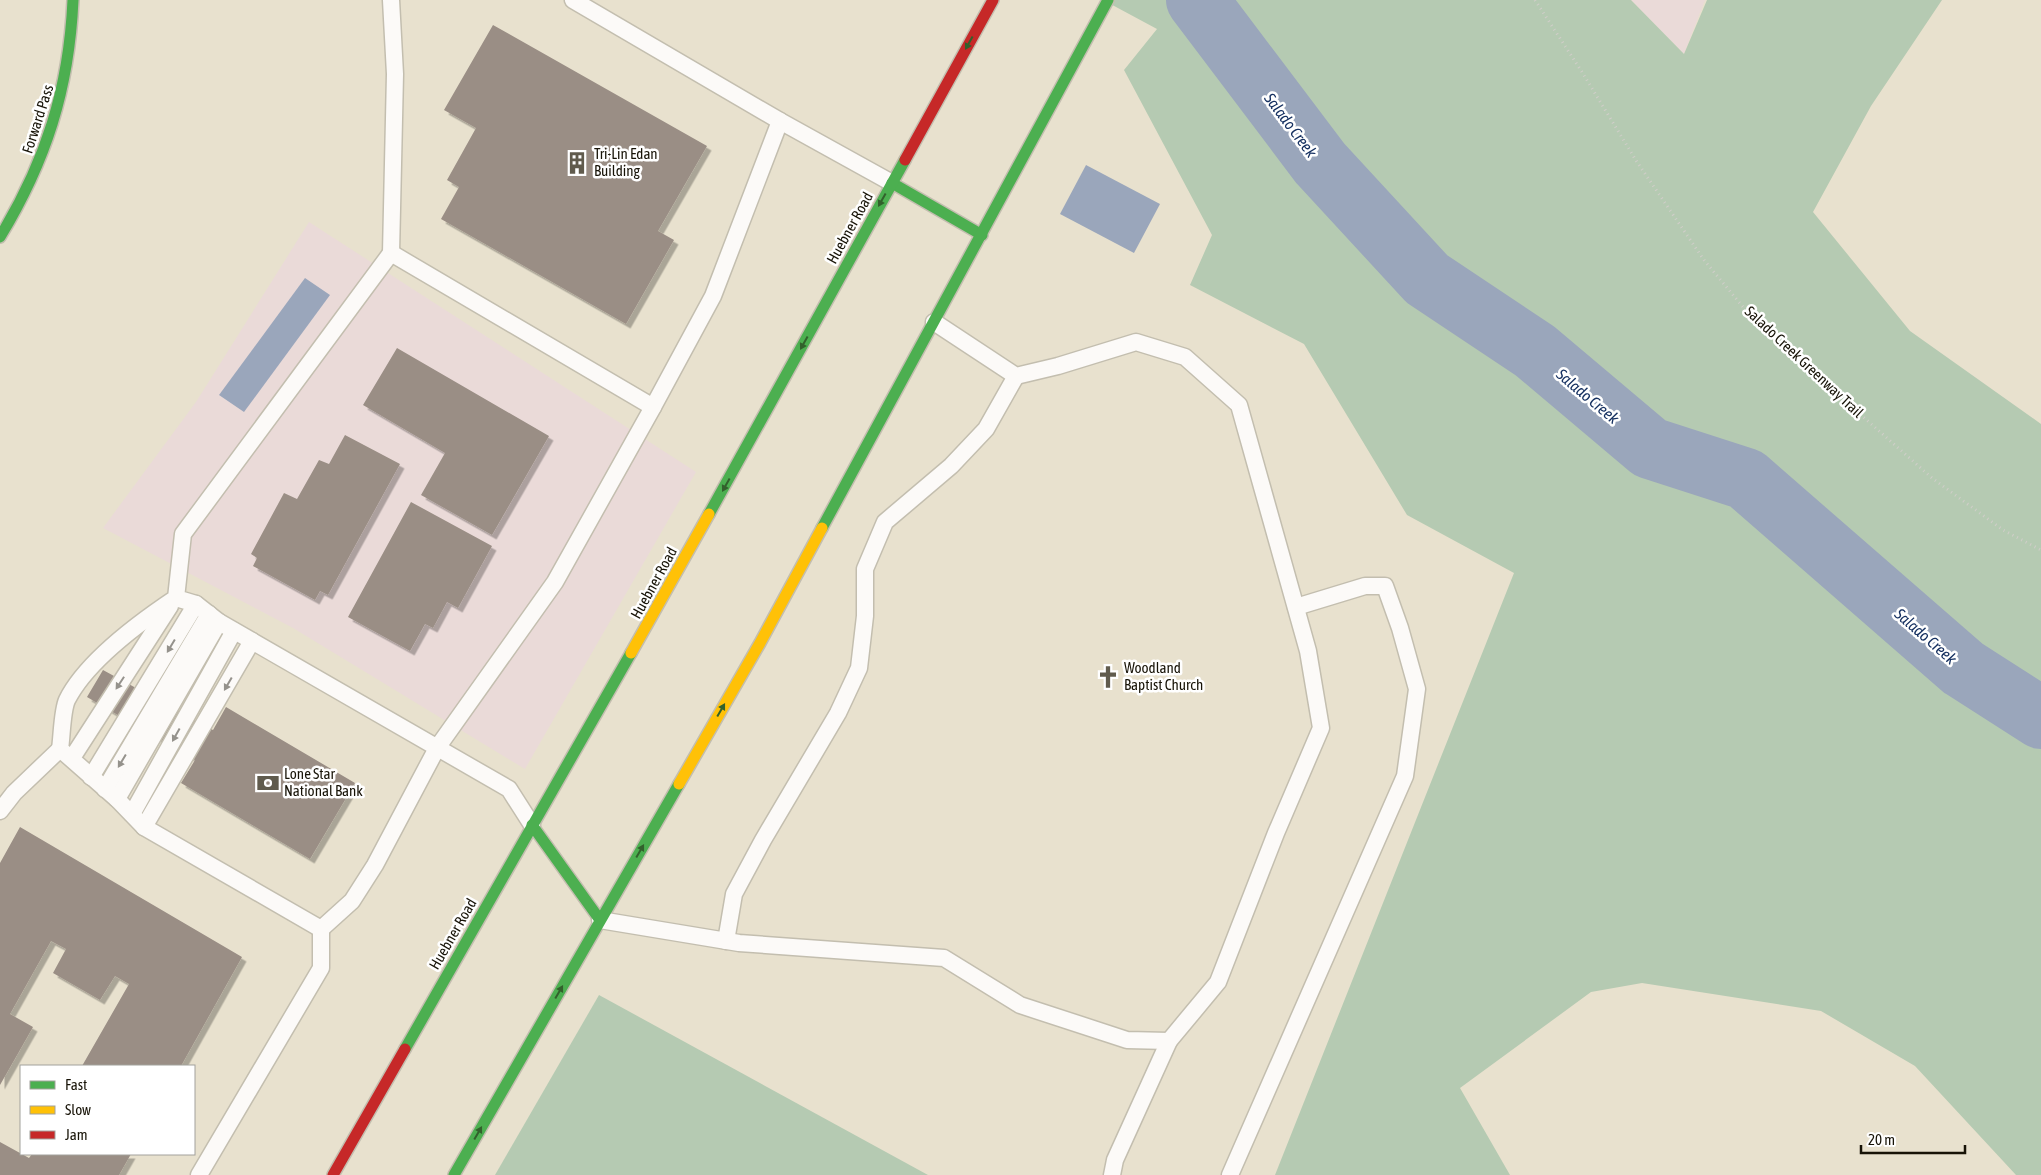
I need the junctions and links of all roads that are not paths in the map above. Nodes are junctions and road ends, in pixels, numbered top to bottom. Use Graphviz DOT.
graph roads {
  1 [pos="73,0"];
  2 [pos="390,0"];
  3 [pos="573,0"];
  4 [pos="993,0"];
  5 [pos="1108,0"];
  6 [pos="780,121"];
  7 [pos="892,183"];
  8 [pos="982,235"];
  9 [pos="0,237"];
  10 [pos="391,253"];
  11 [pos="934,322"];
  12 [pos="1016,376"];
  13 [pos="653,407"];
  14 [pos="176,598"];
  15 [pos="196,604"];
  16 [pos="1296,607"];
  17 [pos="214,618"];
  18 [pos="234,631"];
  19 [pos="252,641"];
  20 [pos="437,748"];
  21 [pos="66,754"];
  22 [pos="92,777"];
  23 [pos="111,794"];
  24 [pos="0,811"];
  25 [pos="132,814"];
  26 [pos="532,825"];
  27 [pos="144,827"];
  28 [pos="600,920"];
  29 [pos="321,929"];
  30 [pos="726,940"];
  31 [pos="1169,1041"];
  32 [pos="199,1175"];
  33 [pos="333,1175"];
  34 [pos="454,1175"];
  35 [pos="1112,1175"];
  36 [pos="1230,1175"];
  1 -- 9 [label="main road, Forward Pass"];
  2 -- 10 [label="lane"];
  3 -- 6 [label="lane"];
  4 -- 7 [label="main road, Huebner Road, one-way"];
  5 -- 8 [label="main road"];
  6 -- 7 [label="lane"];
  6 -- 13 [label="lane"];
  7 -- 8 [label="main road"];
  7 -- 26 [label="main road, Huebner Road, one-way"];
  8 -- 11 [label="main road"];
  10 -- 13 [label="lane"];
  10 -- 14 [label="lane"];
  11 -- 12 [label="lane"];
  28 -- 11 [label="main road, one-way"];
  12 -- 16 [label="lane"];
  12 -- 30 [label="lane"];
  13 -- 20 [label="lane"];
  14 -- 15 [label="lane"];
  14 -- 21 [label="lane, one-way"];
  14 -- 21 [label="lane"];
  15 -- 17 [label="lane"];
  15 -- 22 [label="lane, one-way"];
  16 -- 31 [label="lane"];
  16 -- 36 [label="lane"];
  17 -- 18 [label="lane"];
  17 -- 23 [label="lane, one-way"];
  18 -- 19 [label="lane"];
  18 -- 25 [label="lane, one-way"];
  19 -- 20 [label="lane"];
  19 -- 27 [label="lane, one-way"];
  20 -- 26 [label="lane"];
  20 -- 29 [label="lane"];
  21 -- 22 [label="lane"];
  21 -- 24 [label="lane"];
  22 -- 23 [label="lane"];
  23 -- 25 [label="lane"];
  25 -- 27 [label="lane"];
  26 -- 28 [label="main road"];
  26 -- 33 [label="main road, Huebner Road"];
  27 -- 29 [label="lane"];
  28 -- 30 [label="lane"];
  34 -- 28 [label="main road, one-way"];
  29 -- 32 [label="lane"];
  30 -- 31 [label="lane"];
  31 -- 35 [label="lane"];
}
